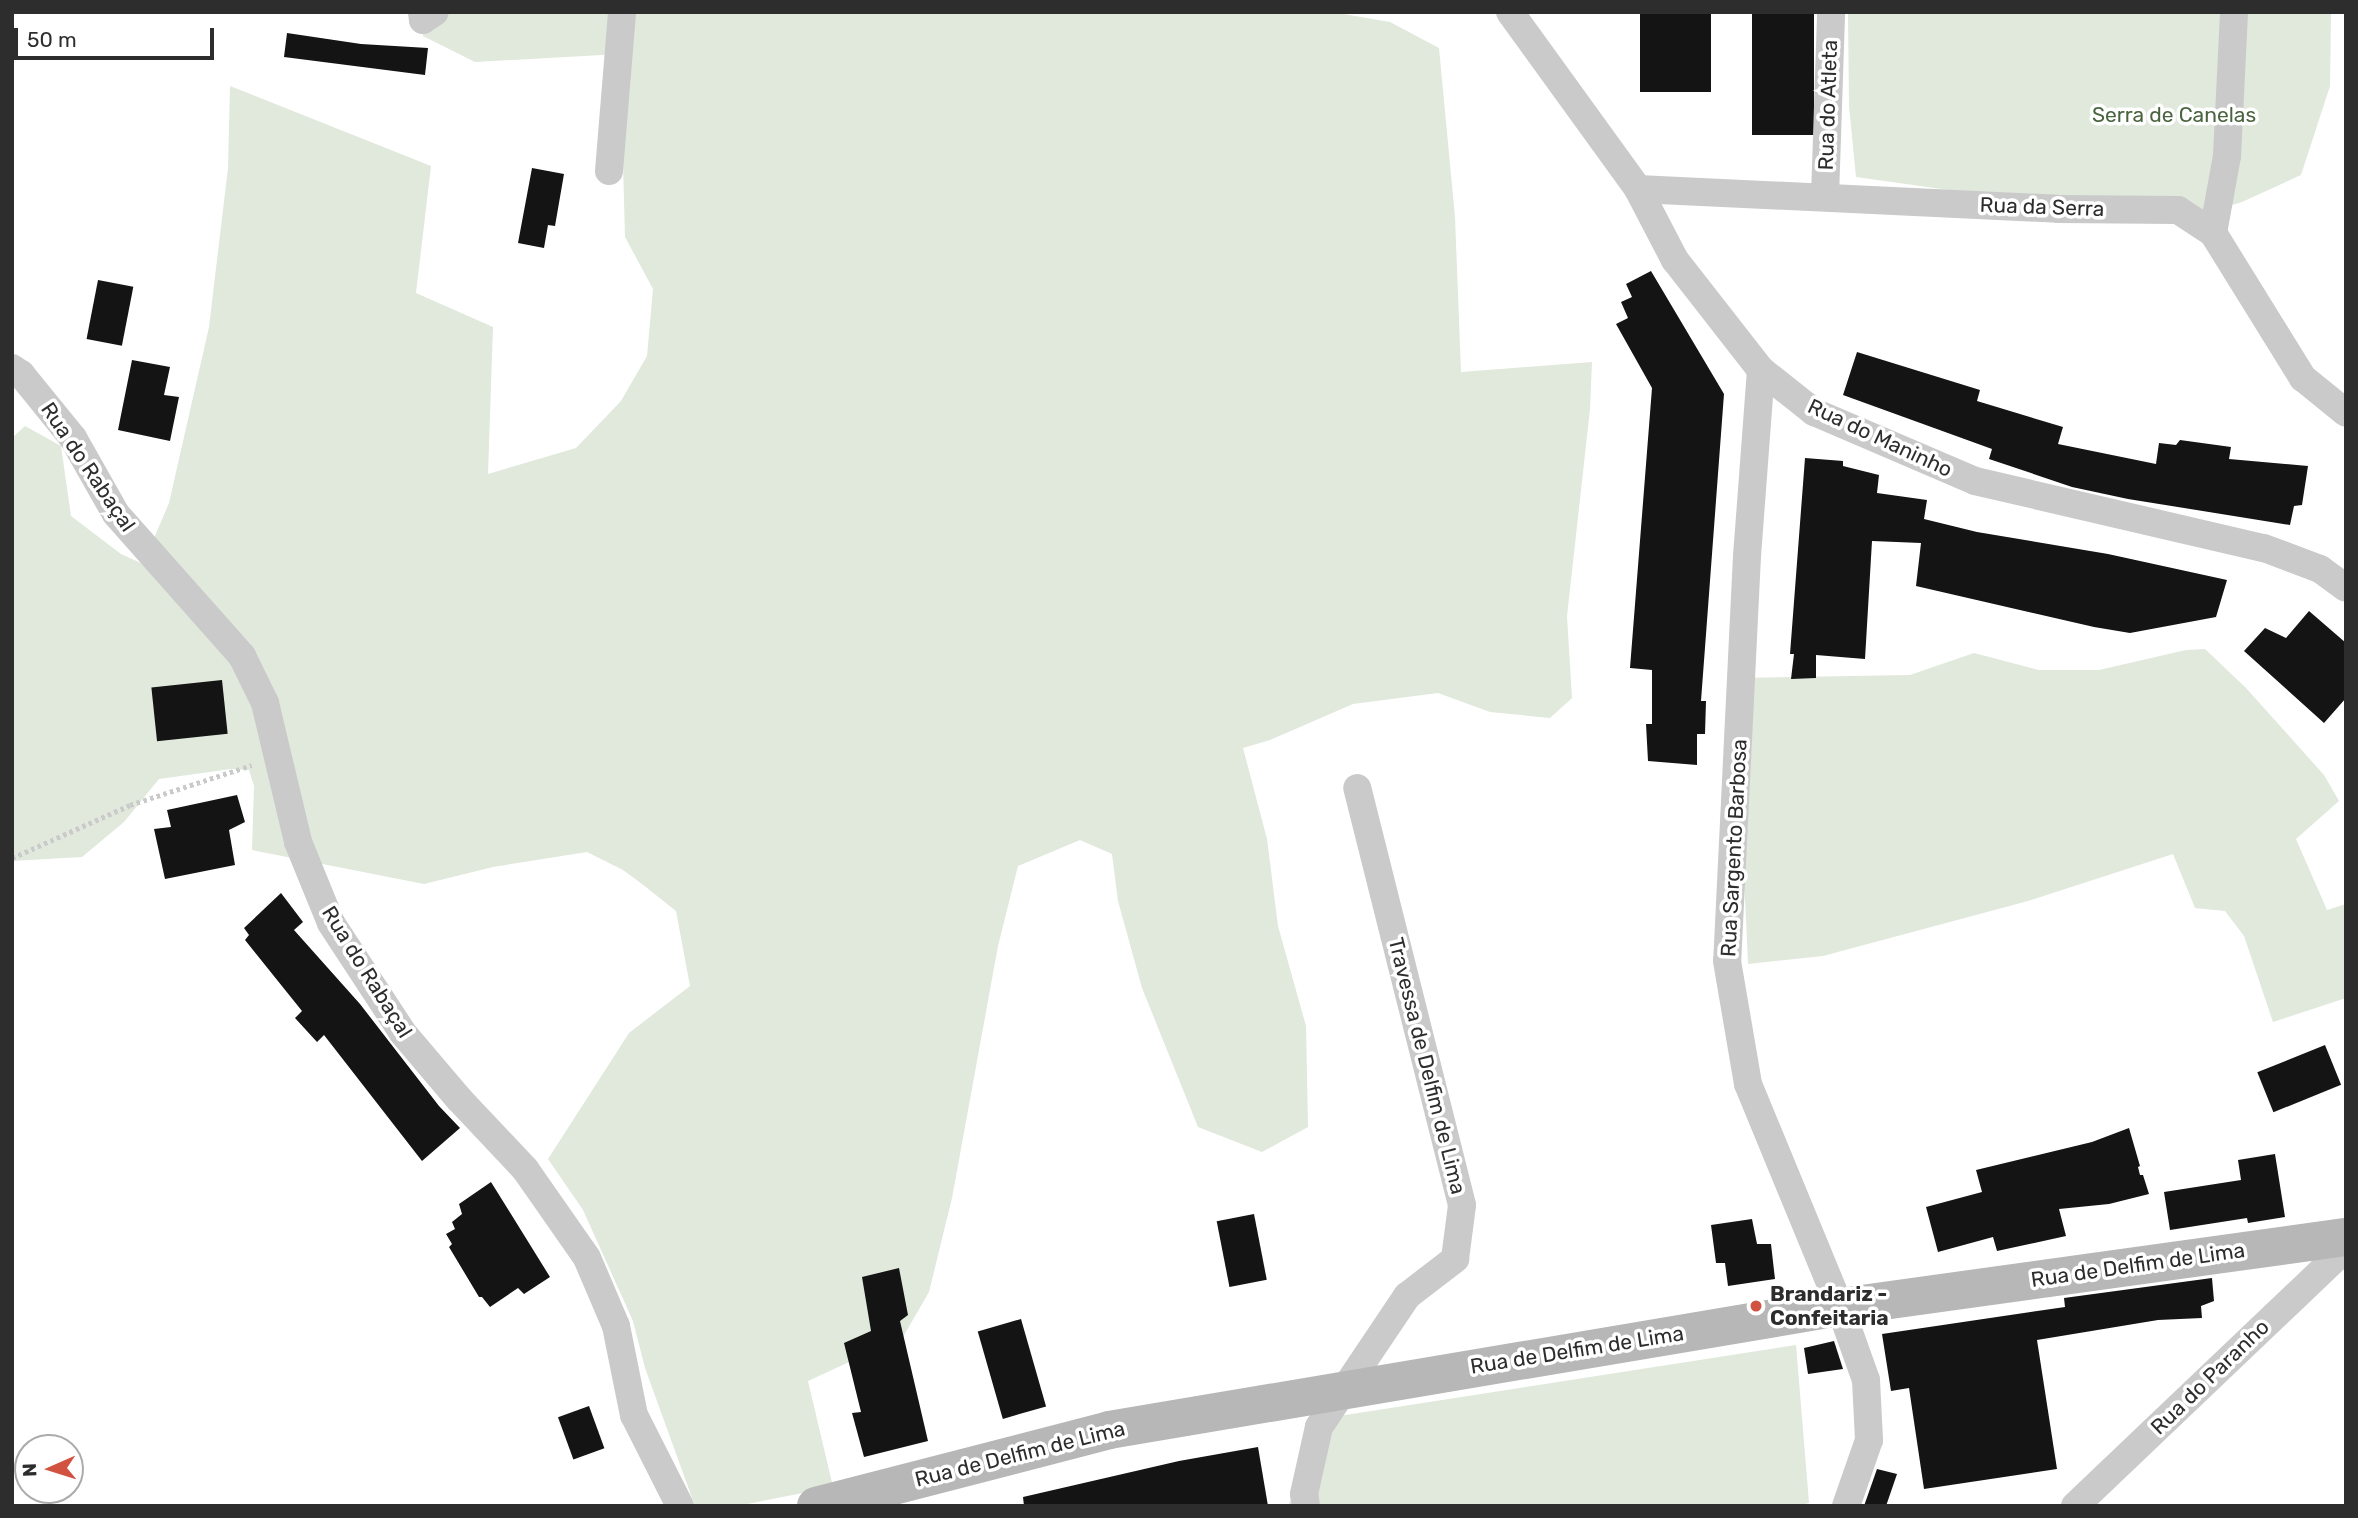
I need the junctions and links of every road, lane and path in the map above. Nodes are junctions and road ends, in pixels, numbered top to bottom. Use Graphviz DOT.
graph roads {
  1 [pos="622,12"];
  2 [pos="1510,12"];
  3 [pos="1831,12"];
  4 [pos="2234,12"];
  5 [pos="609,171"];
  6 [pos="1638,189"];
  7 [pos="1825,197"];
  8 [pos="2213,233"];
  9 [pos="12,368"];
  10 [pos="1760,370"];
  11 [pos="2346,413"];
  12 [pos="2346,588"];
  13 [pos="279,756"];
  14 [pos="1357,788"];
  15 [pos="12,858"];
  16 [pos="2346,1237"];
  17 [pos="2346,1248"];
  18 [pos="1840,1307"];
  19 [pos="1345,1389"];
  20 [pos="680,1506"];
  21 [pos="816,1506"];
  22 [pos="1306,1506"];
  23 [pos="1846,1506"];
  24 [pos="2075,1506"];
  1 -- 5 [label="street"];
  2 -- 6 [label="street, Rua do Maninho"];
  3 -- 7 [label="street, Rua do Atleta"];
  4 -- 8 [label="street"];
  6 -- 7 [label="street, Rua da Serra"];
  6 -- 10 [label="street, Rua do Maninho"];
  7 -- 8 [label="street, Rua da Serra"];
  8 -- 11 [label="street, Rua da Serra"];
  9 -- 13 [label="street, Rua do Rabaçal"];
  10 -- 12 [label="street, Rua do Maninho"];
  10 -- 18 [label="street, Rua Sargento Barbosa"];
  13 -- 15 [label="path"];
  13 -- 20 [label="street, Rua do Rabaçal"];
  14 -- 19 [label="street, Travessa de Delfim de Lima"];
  16 -- 18 [label="main road, Rua de Delfim de Lima"];
  17 -- 24 [label="street, Rua do Paranho"];
  18 -- 19 [label="main road, Rua de Delfim de Lima"];
  18 -- 23 [label="street, Rua Sargento Barbosa"];
  19 -- 21 [label="main road, Rua de Delfim de Lima"];
  19 -- 22 [label="street, Travessa de Delfim de Lima"];
}
